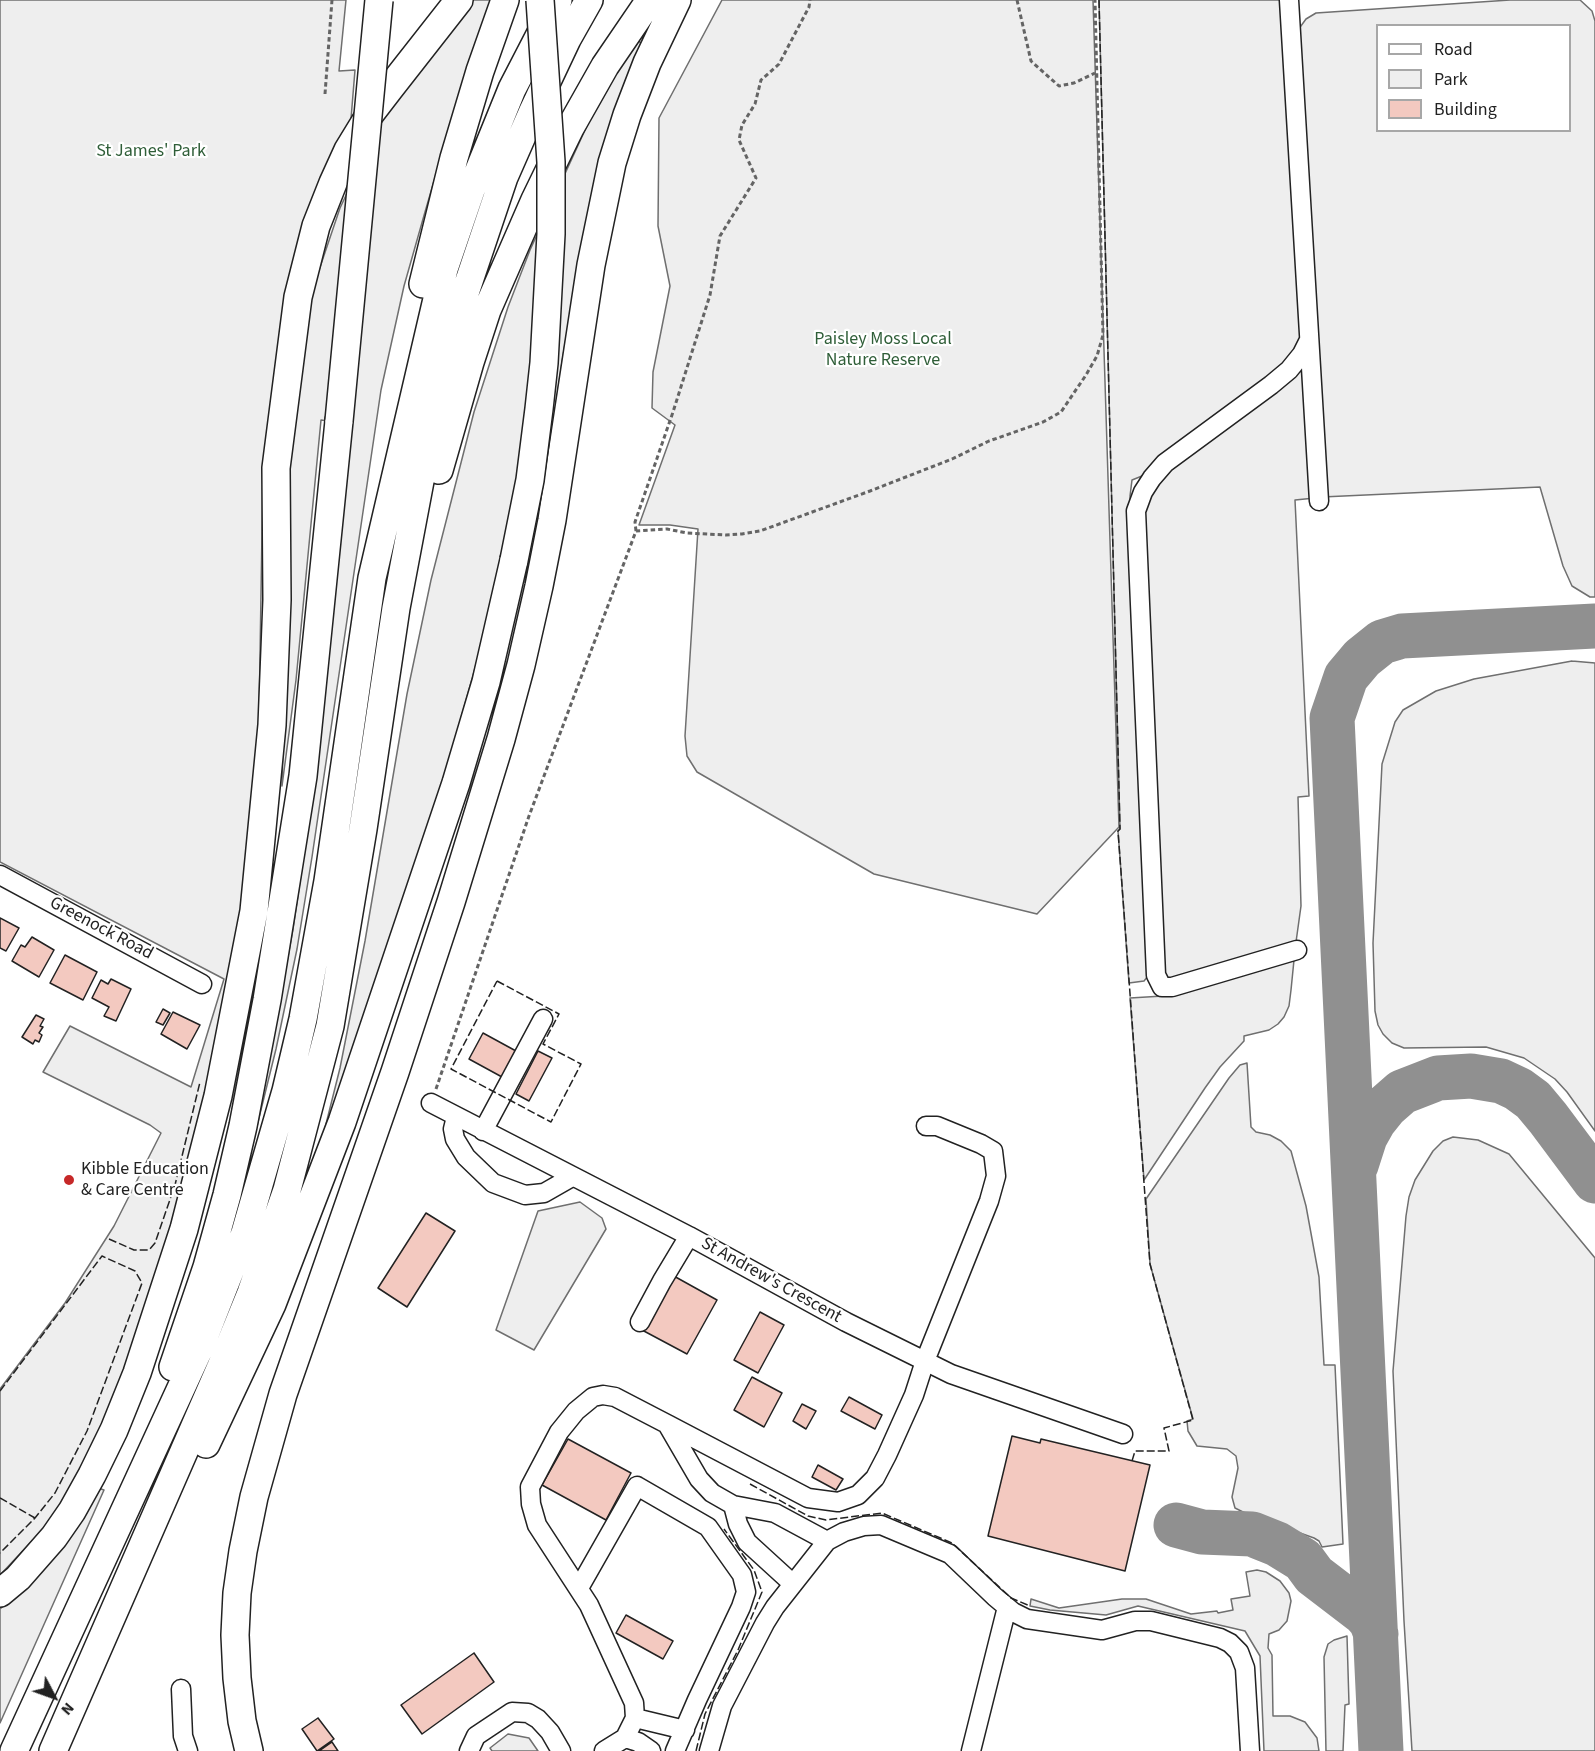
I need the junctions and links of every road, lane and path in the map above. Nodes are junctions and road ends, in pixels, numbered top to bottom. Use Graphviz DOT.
graph roads {
  1 [pos="332,0"];
  2 [pos="379,0"];
  3 [pos="459,0"];
  4 [pos="505,0"];
  5 [pos="540,0"];
  6 [pos="558,0"];
  7 [pos="589,0"];
  8 [pos="650,0"];
  9 [pos="677,0"];
  10 [pos="810,0"];
  11 [pos="1017,0"];
  12 [pos="1095,0"];
  13 [pos="1289,0"];
  14 [pos="1096,73"];
  15 [pos="324,94"];
  16 [pos="1309,340"];
  17 [pos="1319,501"];
  18 [pos="636,531"];
  19 [pos="372,578"];
  20 [pos="363,829"];
  21 [pos="0,875"];
  22 [pos="1297,950"];
  23 [pos="202,984"];
  24 [pos="543,1019"];
  25 [pos="431,1103"];
  26 [pos="456,1117"];
  27 [pos="926,1126"];
  28 [pos="483,1131"];
  29 [pos="572,1177"];
  30 [pos="689,1236"];
  31 [pos="640,1322"];
  32 [pos="925,1361"];
  33 [pos="668,1424"];
  34 [pos="1123,1434"];
  35 [pos="733,1505"];
  36 [pos="827,1541"];
  37 [pos="793,1584"];
  38 [pos="579,1587"];
  39 [pos="0,1593"];
  40 [pos="85,1598"];
  41 [pos="1007,1607"];
  42 [pos="181,1689"];
  43 [pos="636,1718"];
  44 [pos="685,1730"];
  45 [pos="625,1738"];
  46 [pos="15,1751"];
  47 [pos="55,1751"];
  48 [pos="188,1751"];
  49 [pos="249,1751"];
  50 [pos="469,1751"];
  51 [pos="561,1751"];
  52 [pos="604,1751"];
  53 [pos="651,1751"];
  54 [pos="675,1751"];
  55 [pos="709,1751"];
  56 [pos="971,1751"];
  57 [pos="1250,1751"];
  1 -- 15 [label="path"];
  2 -- 40 [label="highway, bridge"];
  3 -- 39 [label="highway"];
  4 -- 19 [label="highway"];
  5 -- 47 [label="highway, bridge"];
  6 -- 19 [label="highway"];
  7 -- 20 [label="highway"];
  8 -- 20 [label="highway"];
  9 -- 49 [label="highway"];
  10 -- 18 [label="path"];
  11 -- 14 [label="path"];
  12 -- 14 [label="path"];
  13 -- 16 [label="street"];
  14 -- 18 [label="path"];
  16 -- 17 [label="street"];
  16 -- 22 [label="street"];
  18 -- 25 [label="path"];
  19 -- 40 [label="highway"];
  20 -- 47 [label="highway"];
  21 -- 23 [label="street, Greenock Road"];
  24 -- 28 [label="street"];
  25 -- 26 [label="street, St Andrew's Crescent"];
  26 -- 28 [label="street, St Andrew's Crescent"];
  26 -- 29 [label="street"];
  27 -- 32 [label="street"];
  28 -- 29 [label="street, St Andrew's Crescent"];
  29 -- 30 [label="street, St Andrew's Crescent"];
  30 -- 31 [label="street"];
  30 -- 32 [label="street, St Andrew's Crescent"];
  32 -- 33 [label="street"];
  32 -- 34 [label="street, St Andrew's Crescent"];
  33 -- 35 [label="street"];
  33 -- 38 [label="street"];
  35 -- 36 [label="street"];
  35 -- 37 [label="street"];
  36 -- 37 [label="street"];
  36 -- 41 [label="street"];
  37 -- 55 [label="street"];
  38 -- 43 [label="street"];
  38 -- 44 [label="street"];
  40 -- 46 [label="highway"];
  41 -- 56 [label="street"];
  41 -- 57 [label="street"];
  42 -- 48 [label="street"];
  43 -- 44 [label="street"];
  43 -- 45 [label="street"];
  44 -- 54 [label="street"];
  45 -- 52 [label="street"];
  45 -- 53 [label="street"];
  50 -- 51 [label="street"];
}
